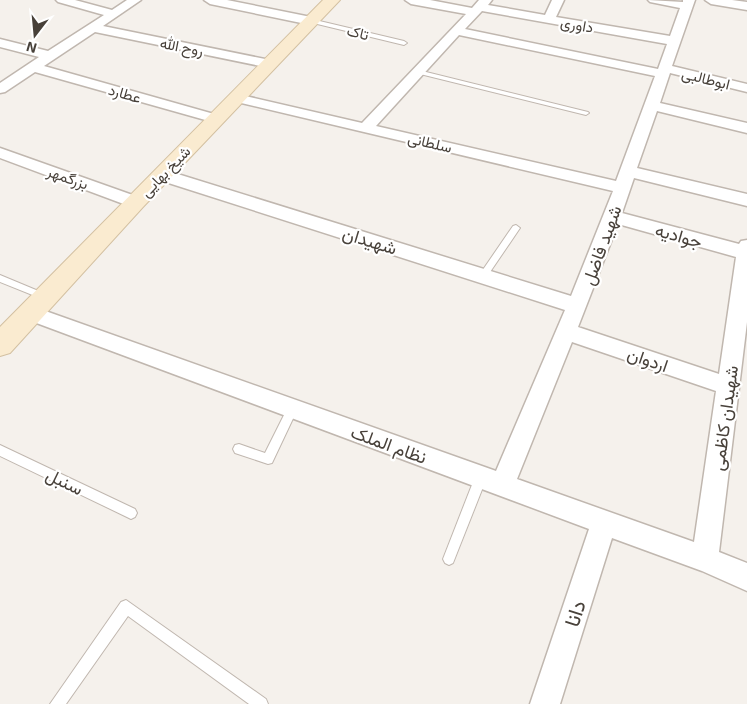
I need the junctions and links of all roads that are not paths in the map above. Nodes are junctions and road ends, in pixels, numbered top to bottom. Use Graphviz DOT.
graph roads {
  1 [pos="62,0"];
  2 [pos="136,0"];
  3 [pos="210,0"];
  4 [pos="332,0"];
  5 [pos="412,0"];
  6 [pos="558,0"];
  7 [pos="654,0"];
  8 [pos="710,0"];
  9 [pos="688,3"];
  10 [pos="480,6"];
  11 [pos="747,6"];
  12 [pos="114,14"];
  13 [pos="549,19"];
  14 [pos="311,21"];
  15 [pos="93,28"];
  16 [pos="456,31"];
  17 [pos="674,41"];
  18 [pos="0,43"];
  19 [pos="404,43"];
  20 [pos="50,56"];
  21 [pos="270,64"];
  22 [pos="33,67"];
  23 [pos="664,71"];
  24 [pos="418,72"];
  25 [pos="747,88"];
  26 [pos="0,89"];
  27 [pos="237,98"];
  28 [pos="651,105"];
  29 [pos="586,112"];
  30 [pos="216,119"];
  31 [pos="366,127"];
  32 [pos="747,128"];
  33 [pos="1,154"];
  34 [pos="162,175"];
  35 [pos="625,179"];
  36 [pos="747,200"];
  37 [pos="135,202"];
  38 [pos="612,216"];
  39 [pos="516,228"];
  40 [pos="746,260"];
  41 [pos="484,276"];
  42 [pos="0,278"];
  43 [pos="38,305"];
  44 [pos="578,306"];
  45 [pos="568,332"];
  46 [pos="0,345"];
  47 [pos="728,386"];
  48 [pos="293,408"];
  49 [pos="239,449"];
  50 [pos="0,450"];
  51 [pos="492,481"];
  52 [pos="131,512"];
  53 [pos="604,522"];
  54 [pos="449,559"];
  55 [pos="705,559"];
  56 [pos="747,577"];
  57 [pos="57,704"];
  58 [pos="261,704"];
  59 [pos="545,704"];
  1 -- 12 [label="street"];
  2 -- 12 [label="street"];
  3 -- 14 [label="street"];
  4 -- 14 [label="main road, شیخ بهایی"];
  5 -- 10 [label="street, داوری"];
  6 -- 13 [label="street"];
  7 -- 9 [label="street"];
  8 -- 11 [label="street"];
  9 -- 17 [label="street, شهید فاضل"];
  10 -- 13 [label="street, داوری"];
  10 -- 16 [label="street"];
  12 -- 15 [label="street"];
  13 -- 17 [label="street, داوری"];
  14 -- 19 [label="lane, تاک"];
  14 -- 21 [label="main road, شیخ بهایی"];
  15 -- 20 [label="street"];
  15 -- 21 [label="street, روح الله"];
  16 -- 23 [label="street, ابوطالبی"];
  16 -- 24 [label="street"];
  17 -- 23 [label="street, شهید فاضل"];
  18 -- 20 [label="street"];
  20 -- 22 [label="street"];
  21 -- 27 [label="main road, شیخ بهایی"];
  22 -- 26 [label="street"];
  22 -- 30 [label="street, عطارد"];
  23 -- 25 [label="street, ابوطالبی"];
  23 -- 28 [label="street, شهید فاضل"];
  24 -- 29 [label="lane"];
  24 -- 31 [label="street"];
  27 -- 30 [label="main road, شیخ بهایی"];
  27 -- 31 [label="street, سلطانی"];
  28 -- 32 [label="street"];
  28 -- 35 [label="street, شهید فاضل"];
  30 -- 34 [label="main road, شیخ بهایی"];
  31 -- 35 [label="street, سلطانی"];
  33 -- 37 [label="street, بزرگمهر"];
  34 -- 37 [label="main road, شیخ بهایی"];
  34 -- 41 [label="street, شهیدان"];
  35 -- 36 [label="street, سلطانی"];
  35 -- 38 [label="street, شهید فاضل"];
  37 -- 43 [label="main road, شیخ بهایی"];
  38 -- 40 [label="street, جوادیه"];
  38 -- 44 [label="street, شهید فاضل"];
  39 -- 41 [label="lane"];
  40 -- 47 [label="street, شهیدان کاظمی"];
  41 -- 44 [label="street, شهیدان"];
  42 -- 43 [label="lane"];
  43 -- 46 [label="main road, شیخ بهایی"];
  43 -- 48 [label="street, نظام الملک"];
  44 -- 45 [label="street, شهید فاضل"];
  45 -- 47 [label="street, اردوان"];
  45 -- 51 [label="street, شهید فاضل"];
  47 -- 55 [label="street, شهیدان کاظمی"];
  48 -- 49 [label="lane"];
  48 -- 51 [label="street, نظام الملک"];
  50 -- 52 [label="lane, سنبل"];
  51 -- 53 [label="street, نظام الملک"];
  51 -- 54 [label="lane"];
  53 -- 55 [label="street, نظام الملک"];
  53 -- 59 [label="street, دانا"];
  55 -- 56 [label="street, نظام الملک"];
  57 -- 58 [label="lane"];
}
